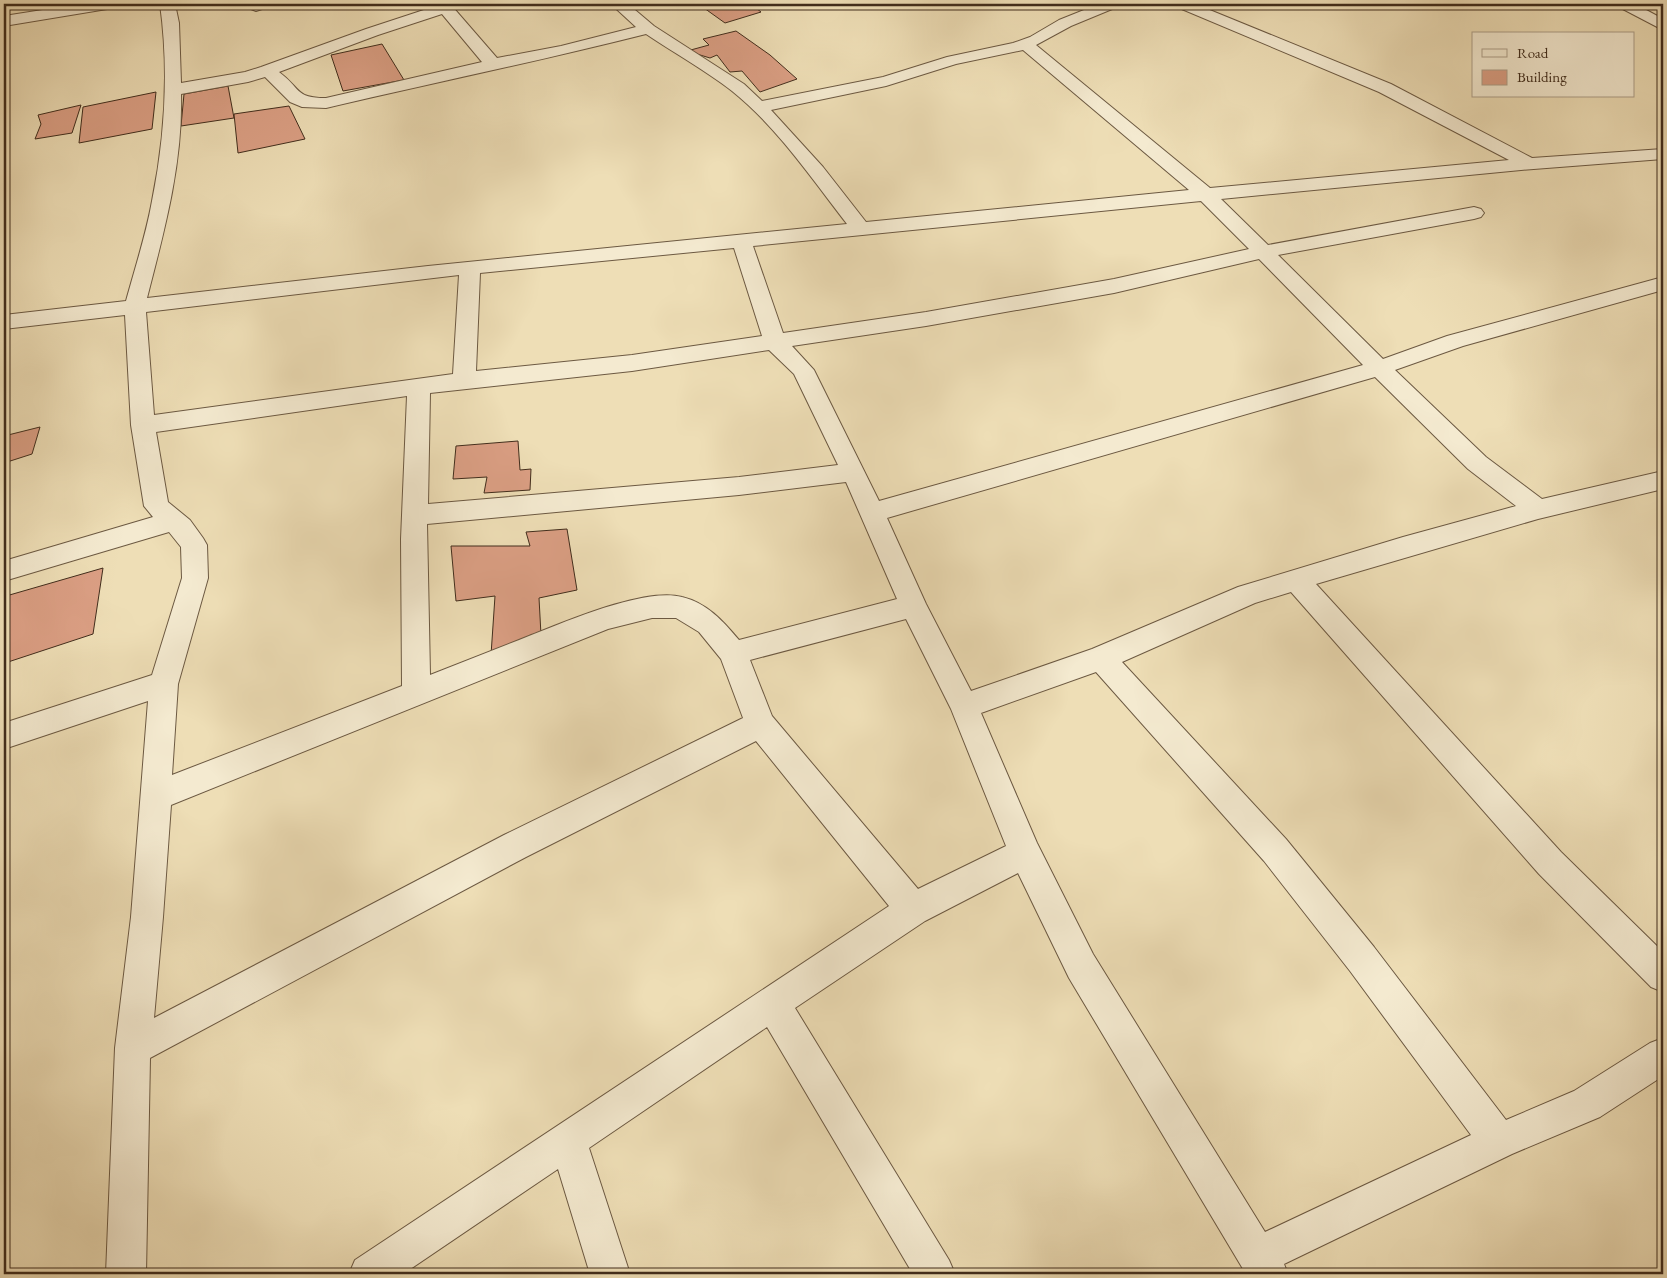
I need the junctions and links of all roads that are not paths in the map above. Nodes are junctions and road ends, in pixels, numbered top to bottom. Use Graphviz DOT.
graph roads {
  1 [pos="106,4"];
  2 [pos="167,4"];
  3 [pos="619,4"];
  4 [pos="1112,4"];
  5 [pos="1182,4"];
  6 [pos="1624,4"];
  7 [pos="444,6"];
  8 [pos="46,9"];
  9 [pos="1663,24"];
  10 [pos="5,25"];
  11 [pos="648,29"];
  12 [pos="1025,44"];
  13 [pos="492,64"];
  14 [pos="267,71"];
  15 [pos="172,90"];
  16 [pos="758,107"];
  17 [pos="1663,154"];
  18 [pos="1530,164"];
  19 [pos="1205,194"];
  20 [pos="1474,213"];
  21 [pos="860,228"];
  22 [pos="740,240"];
  23 [pos="1264,252"];
  24 [pos="470,268"];
  25 [pos="1663,283"];
  26 [pos="135,306"];
  27 [pos="4,322"];
  28 [pos="774,343"];
  29 [pos="1379,368"];
  30 [pos="464,380"];
  31 [pos="419,386"];
  32 [pos="143,425"];
  33 [pos="854,472"];
  34 [pos="1663,480"];
  35 [pos="1538,509"];
  36 [pos="872,513"];
  37 [pos="415,515"];
  38 [pos="173,520"];
  39 [pos="4,572"];
  40 [pos="1297,581"];
  41 [pos="913,606"];
  42 [pos="733,653"];
  43 [pos="1101,658"];
  44 [pos="164,684"];
  45 [pos="416,693"];
  46 [pos="964,706"];
  47 [pos="760,724"];
  48 [pos="4,736"];
  49 [pos="156,796"];
  50 [pos="1026,852"];
  51 [pos="913,909"];
  52 [pos="1663,975"];
  53 [pos="773,1004"];
  54 [pos="133,1048"];
  55 [pos="1663,1056"];
  56 [pos="568,1141"];
  57 [pos="1499,1141"];
  58 [pos="1263,1265"];
  59 [pos="126,1274"];
  60 [pos="369,1274"];
  61 [pos="610,1274"];
  62 [pos="935,1274"];
  1 -- 8 [label="street"];
  2 -- 15 [label="street"];
  3 -- 11 [label="street"];
  4 -- 12 [label="street"];
  5 -- 18 [label="street"];
  6 -- 9 [label="street"];
  7 -- 13 [label="street"];
  7 -- 14 [label="street"];
  8 -- 10 [label="street"];
  11 -- 13 [label="street"];
  11 -- 16 [label="street"];
  12 -- 16 [label="street"];
  12 -- 19 [label="street"];
  13 -- 14 [label="street"];
  14 -- 15 [label="street"];
  15 -- 26 [label="street"];
  16 -- 21 [label="street"];
  17 -- 18 [label="street"];
  18 -- 19 [label="street"];
  19 -- 21 [label="street"];
  19 -- 23 [label="street"];
  20 -- 23 [label="street"];
  21 -- 22 [label="street"];
  22 -- 24 [label="street"];
  22 -- 28 [label="street"];
  23 -- 28 [label="street"];
  23 -- 29 [label="street"];
  24 -- 26 [label="street"];
  24 -- 30 [label="street"];
  25 -- 29 [label="street"];
  26 -- 27 [label="street"];
  26 -- 32 [label="street"];
  28 -- 30 [label="street"];
  28 -- 33 [label="street"];
  29 -- 35 [label="street"];
  29 -- 36 [label="street"];
  30 -- 31 [label="street"];
  31 -- 32 [label="street"];
  31 -- 37 [label="street"];
  32 -- 38 [label="street"];
  33 -- 36 [label="street"];
  33 -- 37 [label="street"];
  34 -- 35 [label="street"];
  35 -- 40 [label="street"];
  36 -- 41 [label="street"];
  37 -- 45 [label="street"];
  38 -- 39 [label="street"];
  38 -- 44 [label="street"];
  40 -- 43 [label="street"];
  40 -- 52 [label="street"];
  41 -- 42 [label="street"];
  41 -- 46 [label="street"];
  42 -- 45 [label="street"];
  42 -- 47 [label="street"];
  43 -- 46 [label="street"];
  43 -- 57 [label="street"];
  44 -- 48 [label="street"];
  44 -- 49 [label="street"];
  45 -- 49 [label="street"];
  46 -- 50 [label="street"];
  47 -- 51 [label="street"];
  47 -- 54 [label="street"];
  49 -- 54 [label="street"];
  50 -- 51 [label="street"];
  50 -- 58 [label="street"];
  51 -- 53 [label="street"];
  53 -- 56 [label="street"];
  53 -- 62 [label="street"];
  54 -- 59 [label="street"];
  55 -- 57 [label="street"];
  56 -- 60 [label="street"];
  56 -- 61 [label="street"];
  57 -- 58 [label="street"];
}
